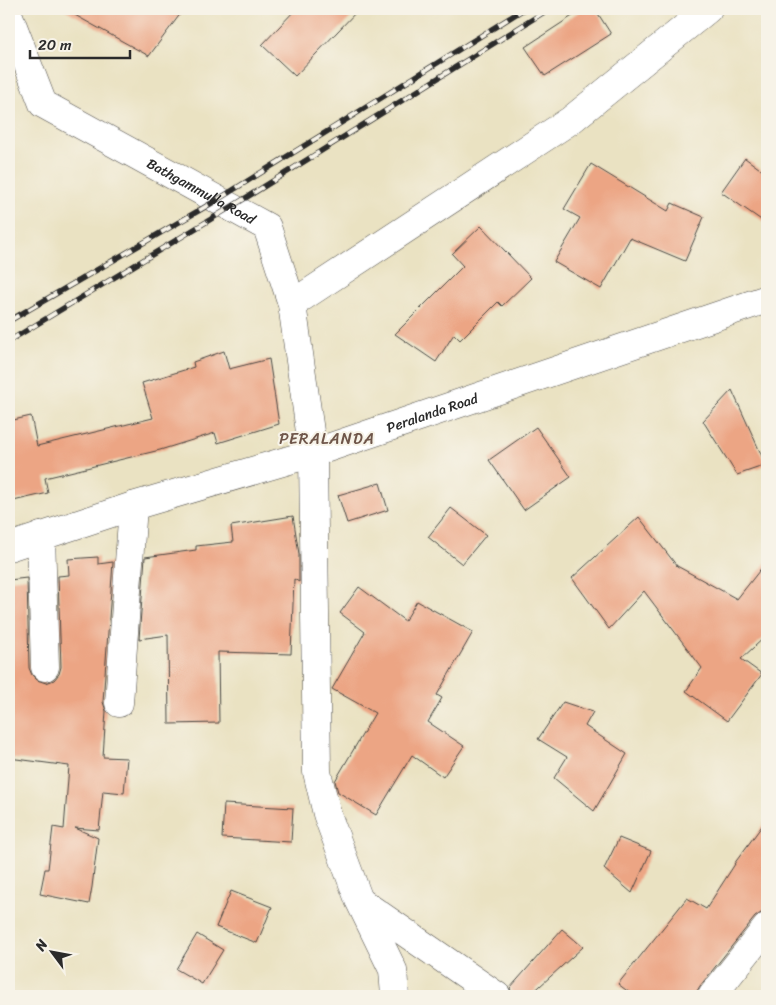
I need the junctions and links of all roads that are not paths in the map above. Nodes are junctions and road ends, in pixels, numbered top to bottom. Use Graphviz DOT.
graph roads {
  1 [pos="708,9"];
  2 [pos="9,16"];
  3 [pos="767,299"];
  4 [pos="292,304"];
  5 [pos="313,452"];
  6 [pos="133,506"];
  7 [pos="41,536"];
  8 [pos="9,546"];
  9 [pos="45,667"];
  10 [pos="119,703"];
  11 [pos="359,900"];
  12 [pos="767,927"];
  13 [pos="395,996"];
  14 [pos="497,996"];
  15 [pos="712,996"];
  1 -- 4 [label="street"];
  2 -- 4 [label="street, Bathgammulla Road"];
  3 -- 5 [label="street, Peralanda Road"];
  4 -- 5 [label="street, Bathgammulla Road"];
  5 -- 6 [label="street, Peralanda Road"];
  5 -- 11 [label="street, Bathgammulla Road"];
  6 -- 7 [label="street, Peralanda Road"];
  6 -- 10 [label="street"];
  7 -- 8 [label="street, Peralanda Road"];
  7 -- 9 [label="street"];
  11 -- 13 [label="street, Bathgammulla Road"];
  11 -- 14 [label="street"];
  12 -- 15 [label="street"];
}
